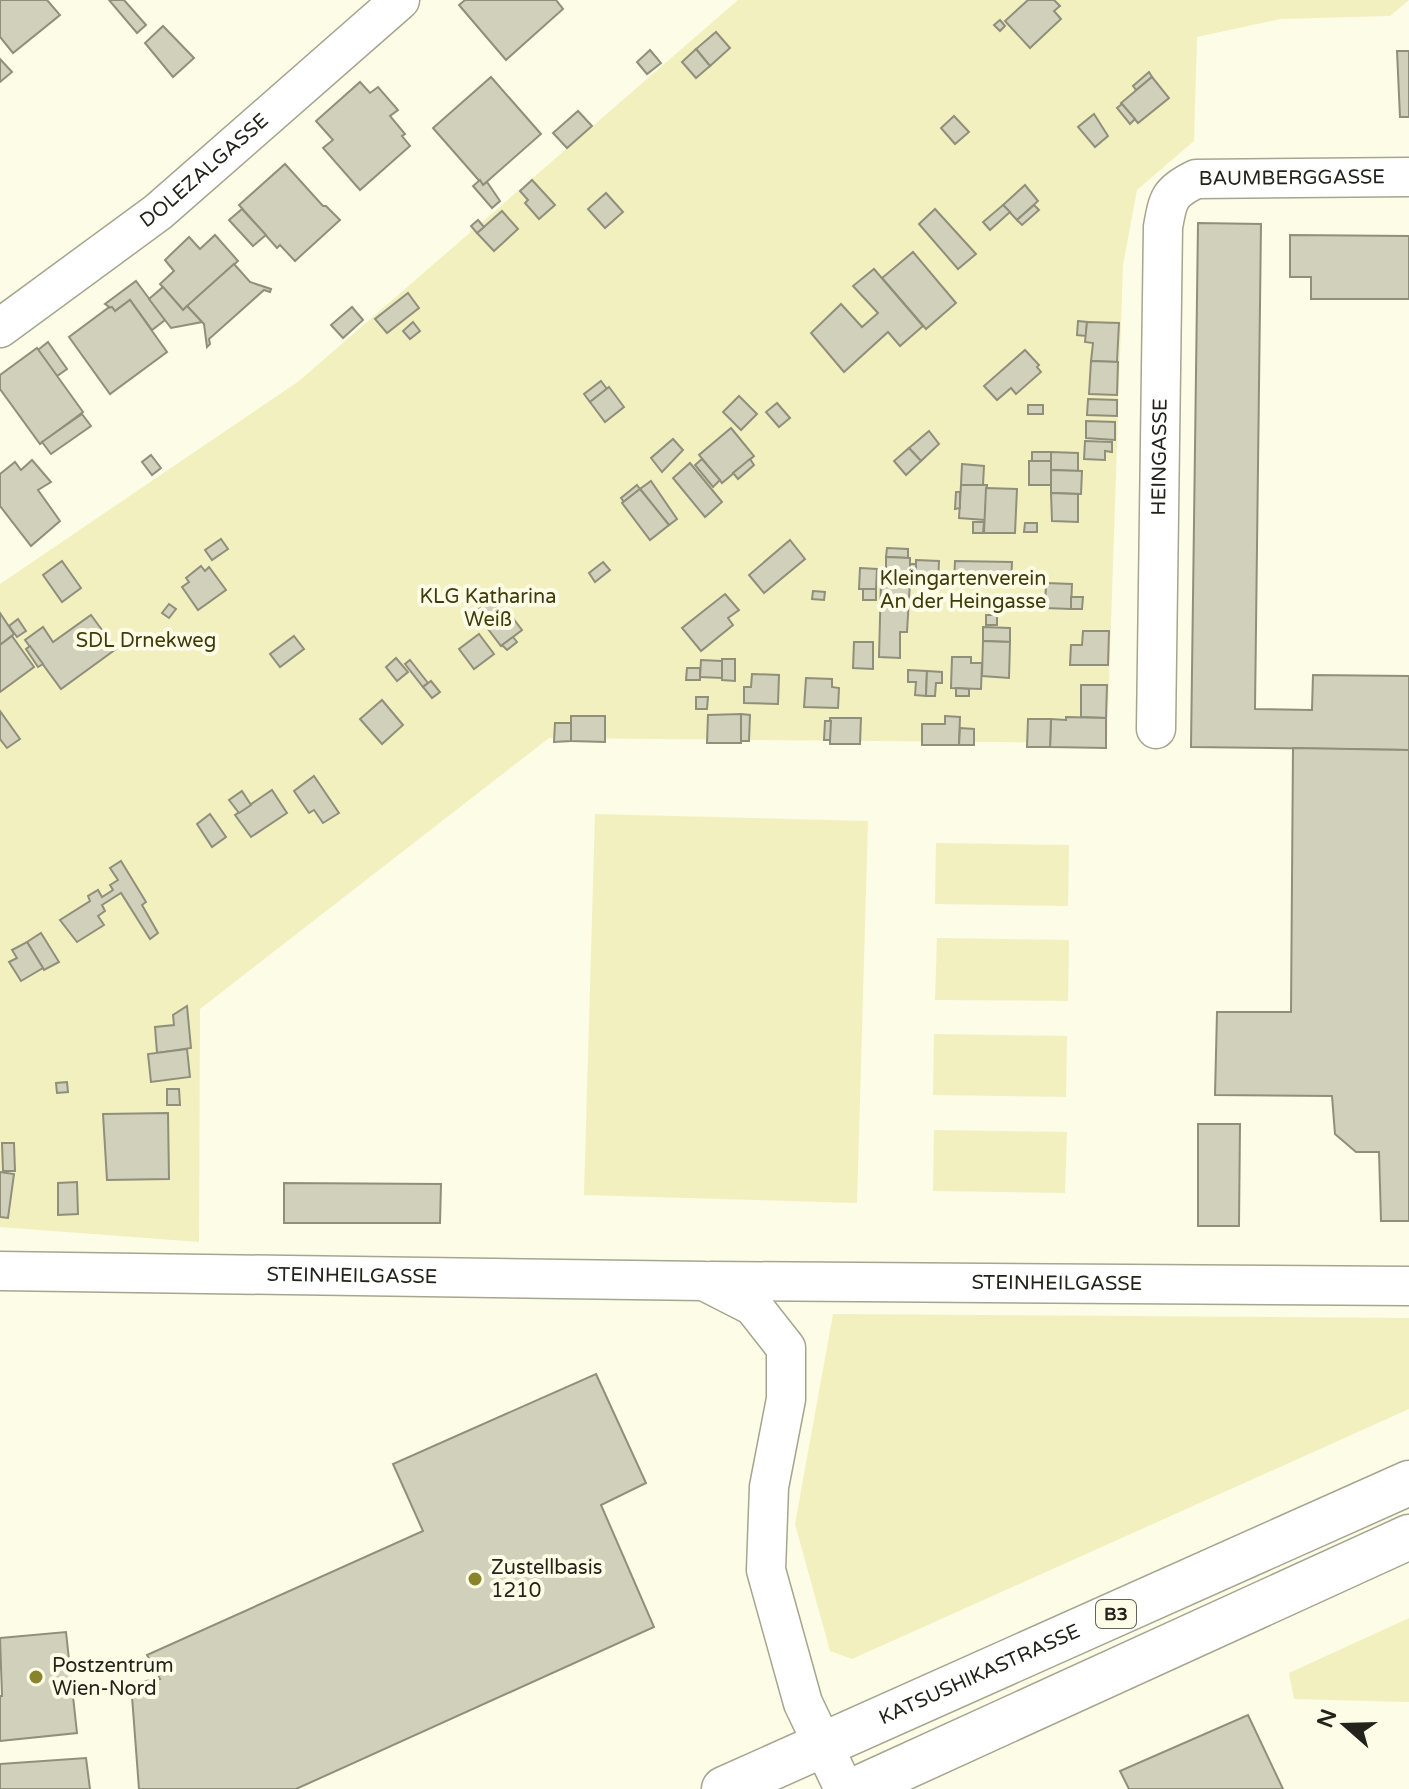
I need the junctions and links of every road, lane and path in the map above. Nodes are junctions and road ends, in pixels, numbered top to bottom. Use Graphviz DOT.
graph roads {
  1 [pos="400,0"];
  2 [pos="1409,177"];
  3 [pos="1176,189"];
  4 [pos="0,328"];
  5 [pos="1156,729"];
  6 [pos="0,1271"];
  7 [pos="704,1281"];
  8 [pos="1409,1286"];
  9 [pos="1409,1483"];
  10 [pos="1409,1537"];
  11 [pos="822,1745"];
  12 [pos="724,1789"];
  13 [pos="844,1789"];
  14 [pos="857,1789"];
  1 -- 4 [label="street, DOLEZALGASSE"];
  2 -- 3 [label="street, BAUMBERGGASSE"];
  3 -- 5 [label="street, HEINGASSE"];
  6 -- 7 [label="street, STEINHEILGASSE"];
  7 -- 8 [label="street, STEINHEILGASSE"];
  7 -- 11 [label="street, STEINHEILGASSE"];
  9 -- 11 [label="main road, KATSUSHIKASTRASSE / B3"];
  10 -- 14 [label="main road"];
  11 -- 12 [label="main road, KATSUSHIKASTRASSE / B3"];
  11 -- 13 [label="street, STEINHEILGASSE"];
}
